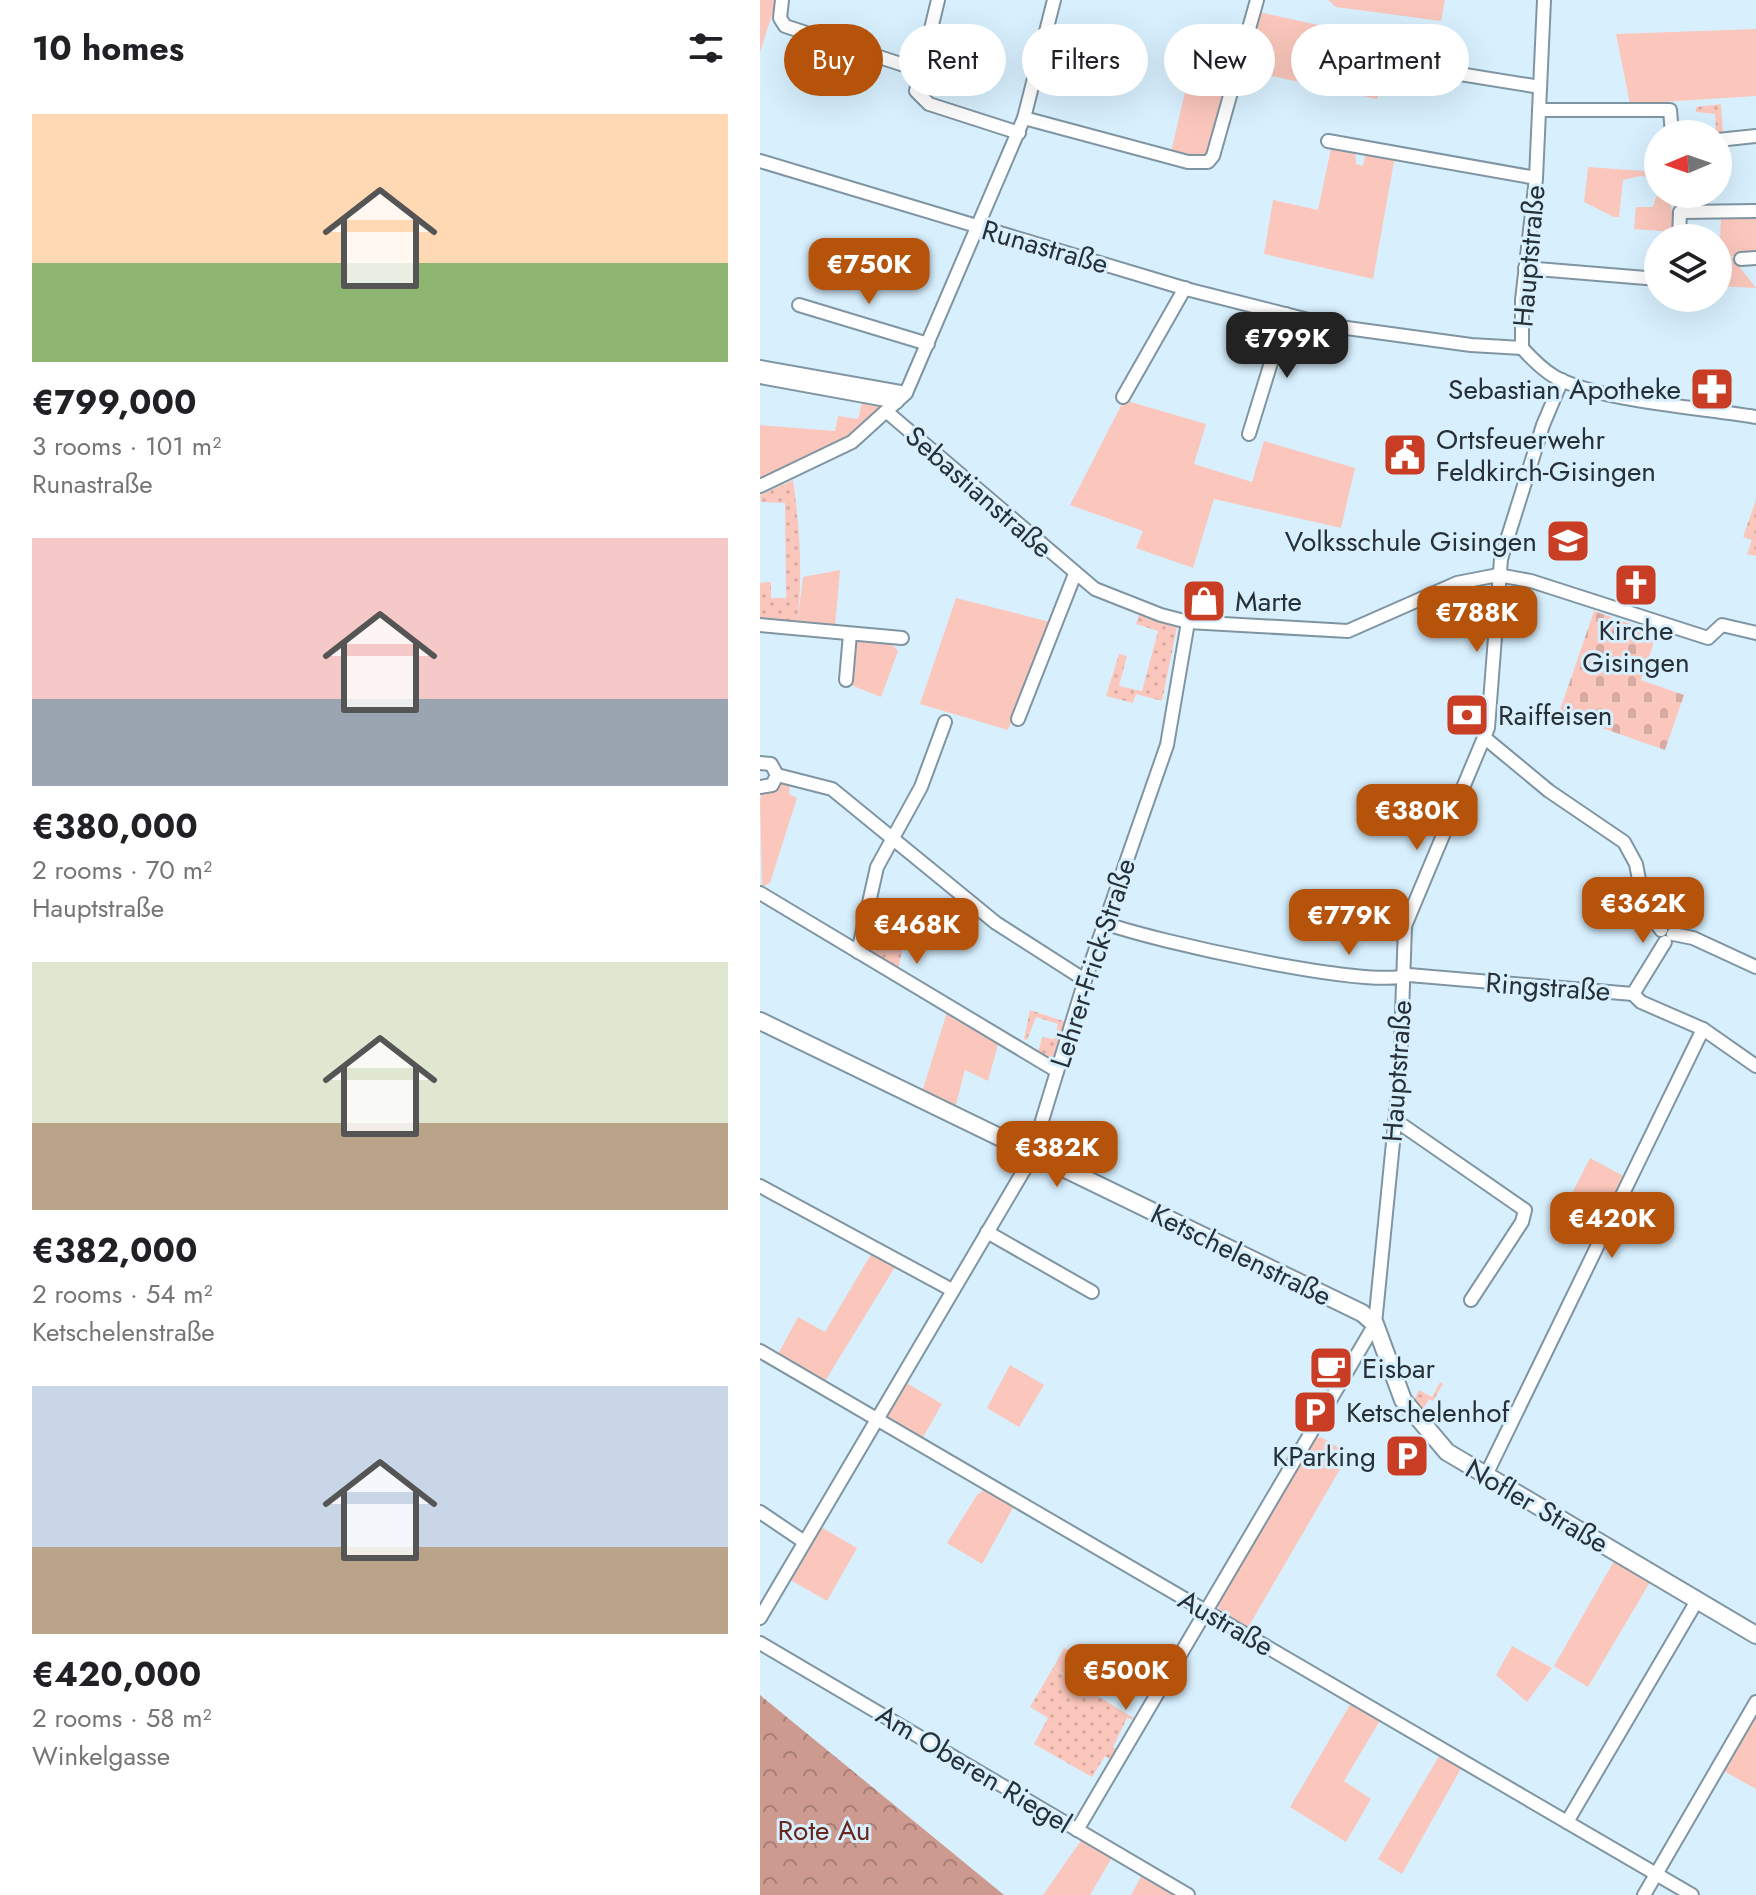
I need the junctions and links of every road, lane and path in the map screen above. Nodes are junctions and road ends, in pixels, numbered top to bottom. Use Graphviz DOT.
graph roads {
  1 [pos="782,0"];
  2 [pos="938,0"];
  3 [pos="1054,0"];
  4 [pos="1257,0"];
  5 [pos="1544,0"];
  6 [pos="931,24"];
  7 [pos="899,63"];
  8 [pos="1469,76"];
  9 [pos="1540,87"];
  10 [pos="921,96"];
  11 [pos="1539,110"];
  12 [pos="1024,118"];
  13 [pos="1671,120"];
  14 [pos="1019,133"];
  15 [pos="1756,136"];
  16 [pos="1732,139"];
  17 [pos="1328,141"];
  18 [pos="760,161"];
  19 [pos="1536,178"];
  20 [pos="1756,211"];
  21 [pos="1680,224"];
  22 [pos="977,226"];
  23 [pos="1756,258"];
  24 [pos="1741,259"];
  25 [pos="1525,268"];
  26 [pos="1644,278"];
  27 [pos="1185,288"];
  28 [pos="799,305"];
  29 [pos="1286,314"];
  30 [pos="928,344"];
  31 [pos="1522,348"];
  32 [pos="760,367"];
  33 [pos="760,377"];
  34 [pos="1562,380"];
  35 [pos="1123,397"];
  36 [pos="902,398"];
  37 [pos="887,412"];
  38 [pos="1756,417"];
  39 [pos="1249,434"];
  40 [pos="760,486"];
  41 [pos="1075,574"];
  42 [pos="1498,575"];
  43 [pos="1188,622"];
  44 [pos="760,625"];
  45 [pos="1756,633"];
  46 [pos="850,634"];
  47 [pos="902,638"];
  48 [pos="846,680"];
  49 [pos="1018,719"];
  50 [pos="945,722"];
  51 [pos="1485,738"];
  52 [pos="761,760"];
  53 [pos="777,775"];
  54 [pos="760,788"];
  55 [pos="890,840"];
  56 [pos="760,893"];
  57 [pos="1105,923"];
  58 [pos="1666,935"];
  59 [pos="858,952"];
  60 [pos="1756,967"];
  61 [pos="1403,977"];
  62 [pos="1085,980"];
  63 [pos="1633,994"];
  64 [pos="760,1021"];
  65 [pos="1703,1029"];
  66 [pos="1756,1066"];
  67 [pos="1057,1071"];
  68 [pos="1395,1120"];
  69 [pos="1030,1154"];
  70 [pos="760,1186"];
  71 [pos="987,1232"];
  72 [pos="952,1290"];
  73 [pos="1092,1292"];
  74 [pos="1471,1300"];
  75 [pos="1375,1324"];
  76 [pos="760,1351"];
  77 [pos="877,1418"];
  78 [pos="1486,1475"];
  79 [pos="760,1512"];
  80 [pos="803,1541"];
  81 [pos="1698,1599"];
  82 [pos="1207,1612"];
  83 [pos="760,1618"];
  84 [pos="1756,1635"];
  85 [pos="760,1643"];
  86 [pos="1756,1702"];
  87 [pos="1567,1822"];
  88 [pos="1077,1830"];
  89 [pos="1656,1874"];
  90 [pos="1188,1895"];
  91 [pos="1644,1895"];
  92 [pos="1692,1895"];
  1 -- 7 [label="street"];
  2 -- 6 [label="street"];
  3 -- 12 [label="street"];
  4 -- 12 [label="street"];
  5 -- 9 [label="street, Hauptstraße"];
  8 -- 9 [label="street"];
  9 -- 11 [label="street, Hauptstraße"];
  10 -- 14 [label="street"];
  11 -- 13 [label="street"];
  11 -- 19 [label="street, Hauptstraße"];
  12 -- 14 [label="street"];
  14 -- 22 [label="street"];
  15 -- 16 [label="street"];
  17 -- 19 [label="street"];
  18 -- 22 [label="street, Runastraße"];
  19 -- 25 [label="street, Hauptstraße"];
  20 -- 21 [label="street"];
  22 -- 27 [label="street, Runastraße"];
  22 -- 30 [label="street"];
  23 -- 24 [label="street"];
  25 -- 26 [label="street"];
  25 -- 31 [label="street, Hauptstraße"];
  27 -- 29 [label="street, Runastraße"];
  27 -- 35 [label="street"];
  28 -- 30 [label="street"];
  29 -- 31 [label="street, Runastraße"];
  29 -- 39 [label="street"];
  30 -- 36 [label="street"];
  31 -- 34 [label="street, Hauptstraße"];
  32 -- 36 [label="street"];
  33 -- 36 [label="street, Sebastianstraße"];
  34 -- 38 [label="street"];
  34 -- 42 [label="street, Hauptstraße"];
  36 -- 37 [label="street"];
  37 -- 40 [label="street, Sebastianstraße"];
  37 -- 41 [label="street, Sebastianstraße"];
  41 -- 43 [label="street, Sebastianstraße"];
  41 -- 49 [label="street, Sebastianstraße"];
  42 -- 43 [label="street, Sebastianstraße"];
  42 -- 45 [label="street"];
  42 -- 51 [label="street, Hauptstraße"];
  43 -- 57 [label="street, Lehrer-Frick-Straße"];
  44 -- 46 [label="street"];
  46 -- 47 [label="street"];
  46 -- 48 [label="street"];
  50 -- 55 [label="street"];
  51 -- 58 [label="street"];
  51 -- 61 [label="street, Hauptstraße"];
  52 -- 53 [label="street"];
  53 -- 54 [label="street"];
  53 -- 55 [label="street"];
  55 -- 59 [label="street"];
  55 -- 62 [label="street"];
  56 -- 59 [label="street"];
  57 -- 61 [label="street, Ringstraße"];
  57 -- 62 [label="street, Lehrer-Frick-Straße"];
  58 -- 60 [label="street"];
  58 -- 63 [label="street, Ringstraße"];
  59 -- 67 [label="street"];
  61 -- 63 [label="street, Ringstraße"];
  61 -- 68 [label="street, Hauptstraße"];
  62 -- 67 [label="street, Lehrer-Frick-Straße"];
  63 -- 65 [label="street"];
  64 -- 69 [label="main road, Ketschelenstraße"];
  65 -- 66 [label="street"];
  65 -- 78 [label="street"];
  67 -- 69 [label="street, Lehrer-Frick-Straße"];
  68 -- 74 [label="street"];
  68 -- 75 [label="street, Hauptstraße"];
  69 -- 71 [label="street, Lehrer-Frick-Straße"];
  69 -- 75 [label="main road, Ketschelenstraße"];
  70 -- 72 [label="street"];
  71 -- 72 [label="street, Lehrer-Frick-Straße"];
  71 -- 73 [label="street"];
  72 -- 77 [label="street, Lehrer-Frick-Straße"];
  75 -- 78 [label="main road, Nofler Straße"];
  75 -- 82 [label="street, Hauptstraße"];
  76 -- 77 [label="street, Austraße"];
  77 -- 80 [label="street, Lehrer-Frick-Straße"];
  77 -- 82 [label="street, Austraße"];
  78 -- 81 [label="main road, Nofler Straße"];
  79 -- 80 [label="street"];
  80 -- 83 [label="street, Lehrer-Frick-Straße"];
  81 -- 84 [label="main road, Nofler Straße"];
  81 -- 87 [label="street"];
  82 -- 87 [label="street, Austraße"];
  82 -- 88 [label="street, Hauptstraße"];
  85 -- 88 [label="street, Am Oberen Riegel"];
  86 -- 89 [label="street"];
  87 -- 89 [label="street, Austraße"];
  88 -- 90 [label="street, Am Oberen Riegel"];
  89 -- 91 [label="street"];
  89 -- 92 [label="street, Austraße"];
}
